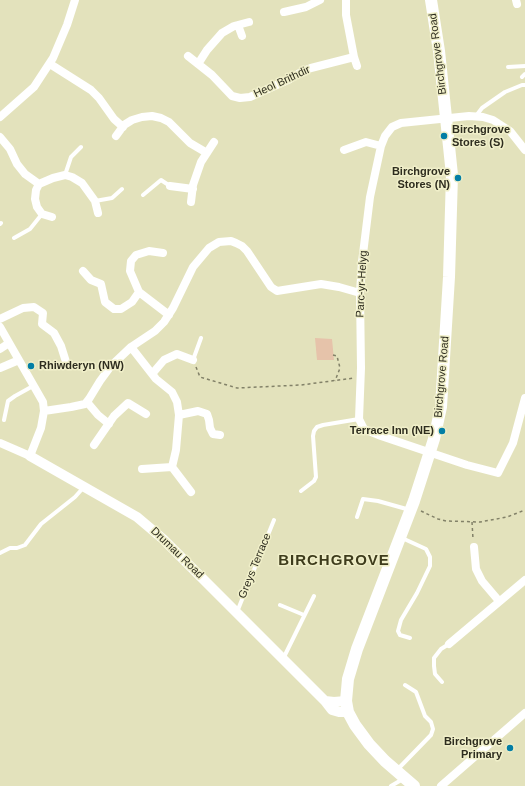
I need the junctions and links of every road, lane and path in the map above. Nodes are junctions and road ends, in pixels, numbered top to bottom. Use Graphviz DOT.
graph roads {
  1 [pos="75,0"];
  2 [pos="320,0"];
  3 [pos="346,0"];
  4 [pos="431,0"];
  5 [pos="284,12"];
  6 [pos="249,22"];
  7 [pos="238,25"];
  8 [pos="242,36"];
  9 [pos="188,56"];
  10 [pos="354,57"];
  11 [pos="50,64"];
  12 [pos="198,64"];
  13 [pos="357,66"];
  14 [pos="525,66"];
  15 [pos="508,67"];
  16 [pos="525,85"];
  17 [pos="0,117"];
  18 [pos="476,117"];
  19 [pos="445,118"];
  20 [pos="123,127"];
  21 [pos="116,136"];
  22 [pos="0,137"];
  23 [pos="214,142"];
  24 [pos="381,146"];
  25 [pos="81,148"];
  26 [pos="344,150"];
  27 [pos="525,150"];
  28 [pos="207,153"];
  29 [pos="65,175"];
  30 [pos="38,184"];
  31 [pos="170,186"];
  32 [pos="122,189"];
  33 [pos="193,190"];
  34 [pos="143,194"];
  35 [pos="95,201"];
  36 [pos="191,202"];
  37 [pos="98,213"];
  38 [pos="42,214"];
  39 [pos="52,217"];
  40 [pos="14,238"];
  41 [pos="163,253"];
  42 [pos="83,271"];
  43 [pos="139,292"];
  44 [pos="360,293"];
  45 [pos="168,315"];
  46 [pos="0,319"];
  47 [pos="0,327"];
  48 [pos="201,338"];
  49 [pos="9,343"];
  50 [pos="131,347"];
  51 [pos="0,349"];
  52 [pos="333,356"];
  53 [pos="19,360"];
  54 [pos="193,360"];
  55 [pos="67,365"];
  56 [pos="0,368"];
  57 [pos="152,374"];
  58 [pos="361,377"];
  59 [pos="335,381"];
  60 [pos="33,386"];
  61 [pos="525,398"];
  62 [pos="87,402"];
  63 [pos="44,411"];
  64 [pos="146,414"];
  65 [pos="179,415"];
  66 [pos="359,419"];
  67 [pos="4,420"];
  68 [pos="109,424"];
  69 [pos="220,435"];
  70 [pos="0,444"];
  71 [pos="94,445"];
  72 [pos="430,452"];
  73 [pos="30,456"];
  74 [pos="172,468"];
  75 [pos="142,469"];
  76 [pos="84,486"];
  77 [pos="301,491"];
  78 [pos="191,492"];
  79 [pos="411,508"];
  80 [pos="525,510"];
  81 [pos="357,517"];
  82 [pos="274,520"];
  83 [pos="472,522"];
  84 [pos="401,537"];
  85 [pos="474,547"];
  86 [pos="0,553"];
  87 [pos="525,580"];
  88 [pos="314,596"];
  89 [pos="499,601"];
  90 [pos="280,605"];
  91 [pos="237,612"];
  92 [pos="304,615"];
  93 [pos="410,638"];
  94 [pos="449,644"];
  95 [pos="282,659"];
  96 [pos="442,682"];
  97 [pos="405,685"];
  98 [pos="347,706"];
  99 [pos="525,713"];
  100 [pos="400,774"];
  101 [pos="391,786"];
  102 [pos="414,786"];
  103 [pos="441,786"];
  1 -- 11 [label="street"];
  2 -- 5 [label="street"];
  3 -- 10 [label="street"];
  4 -- 19 [label="main road, Birchgrove Road"];
  6 -- 7 [label="street"];
  7 -- 8 [label="street"];
  7 -- 12 [label="street"];
  9 -- 12 [label="street, Heol Brithdir"];
  10 -- 12 [label="street, Heol Brithdir"];
  10 -- 13 [label="street"];
  11 -- 17 [label="street"];
  11 -- 20 [label="street"];
  14 -- 15 [label="lane"];
  16 -- 18 [label="lane"];
  18 -- 19 [label="street, Parc-yr-Helyg"];
  18 -- 27 [label="street, Parc-yr-Helyg"];
  19 -- 24 [label="street, Parc-yr-Helyg"];
  19 -- 72 [label="main road, Birchgrove Road"];
  20 -- 21 [label="street"];
  20 -- 28 [label="street"];
  22 -- 30 [label="street"];
  23 -- 28 [label="street"];
  24 -- 26 [label="street"];
  24 -- 44 [label="street, Parc-yr-Helyg"];
  25 -- 29 [label="lane"];
  28 -- 33 [label="street"];
  29 -- 30 [label="street"];
  29 -- 35 [label="street"];
  30 -- 38 [label="street"];
  31 -- 33 [label="street"];
  31 -- 34 [label="lane"];
  32 -- 35 [label="lane"];
  33 -- 36 [label="street"];
  35 -- 37 [label="street"];
  38 -- 39 [label="street"];
  38 -- 40 [label="lane"];
  41 -- 43 [label="street"];
  42 -- 43 [label="street"];
  43 -- 45 [label="street"];
  44 -- 45 [label="street"];
  44 -- 58 [label="street, Parc-yr-Helyg"];
  45 -- 50 [label="street"];
  46 -- 55 [label="street"];
  47 -- 49 [label="street"];
  48 -- 54 [label="lane"];
  49 -- 51 [label="street"];
  49 -- 53 [label="street"];
  50 -- 57 [label="street"];
  50 -- 62 [label="street"];
  52 -- 59 [label="path"];
  53 -- 56 [label="street"];
  53 -- 60 [label="street"];
  54 -- 57 [label="street"];
  54 -- 59 [label="path"];
  57 -- 65 [label="street"];
  58 -- 59 [label="path"];
  58 -- 66 [label="street, Parc-yr-Helyg"];
  60 -- 63 [label="street"];
  60 -- 67 [label="lane"];
  61 -- 72 [label="street"];
  62 -- 63 [label="street"];
  62 -- 68 [label="street"];
  63 -- 73 [label="street"];
  64 -- 68 [label="street"];
  65 -- 69 [label="street"];
  65 -- 74 [label="street"];
  66 -- 72 [label="street"];
  66 -- 77 [label="lane"];
  68 -- 71 [label="street"];
  70 -- 73 [label="street, Drumau Road"];
  72 -- 79 [label="main road, Birchgrove Road"];
  73 -- 76 [label="street, Drumau Road"];
  74 -- 75 [label="street"];
  74 -- 78 [label="street"];
  76 -- 86 [label="lane"];
  76 -- 91 [label="street, Drumau Road"];
  79 -- 81 [label="lane"];
  79 -- 83 [label="path"];
  79 -- 84 [label="main road, Birchgrove Road"];
  80 -- 83 [label="path"];
  82 -- 91 [label="lane, Greys Terrace"];
  83 -- 85 [label="path"];
  84 -- 93 [label="lane"];
  84 -- 98 [label="main road, Birchgrove Road"];
  85 -- 89 [label="street"];
  87 -- 89 [label="street"];
  88 -- 92 [label="lane"];
  89 -- 94 [label="street"];
  90 -- 92 [label="lane"];
  91 -- 95 [label="street, Drumau Road"];
  92 -- 95 [label="lane"];
  94 -- 96 [label="lane"];
  95 -- 98 [label="street, Drumau Road"];
  97 -- 100 [label="lane"];
  98 -- 100 [label="main road"];
  99 -- 103 [label="street"];
  100 -- 101 [label="lane"];
  100 -- 102 [label="main road"];
}
